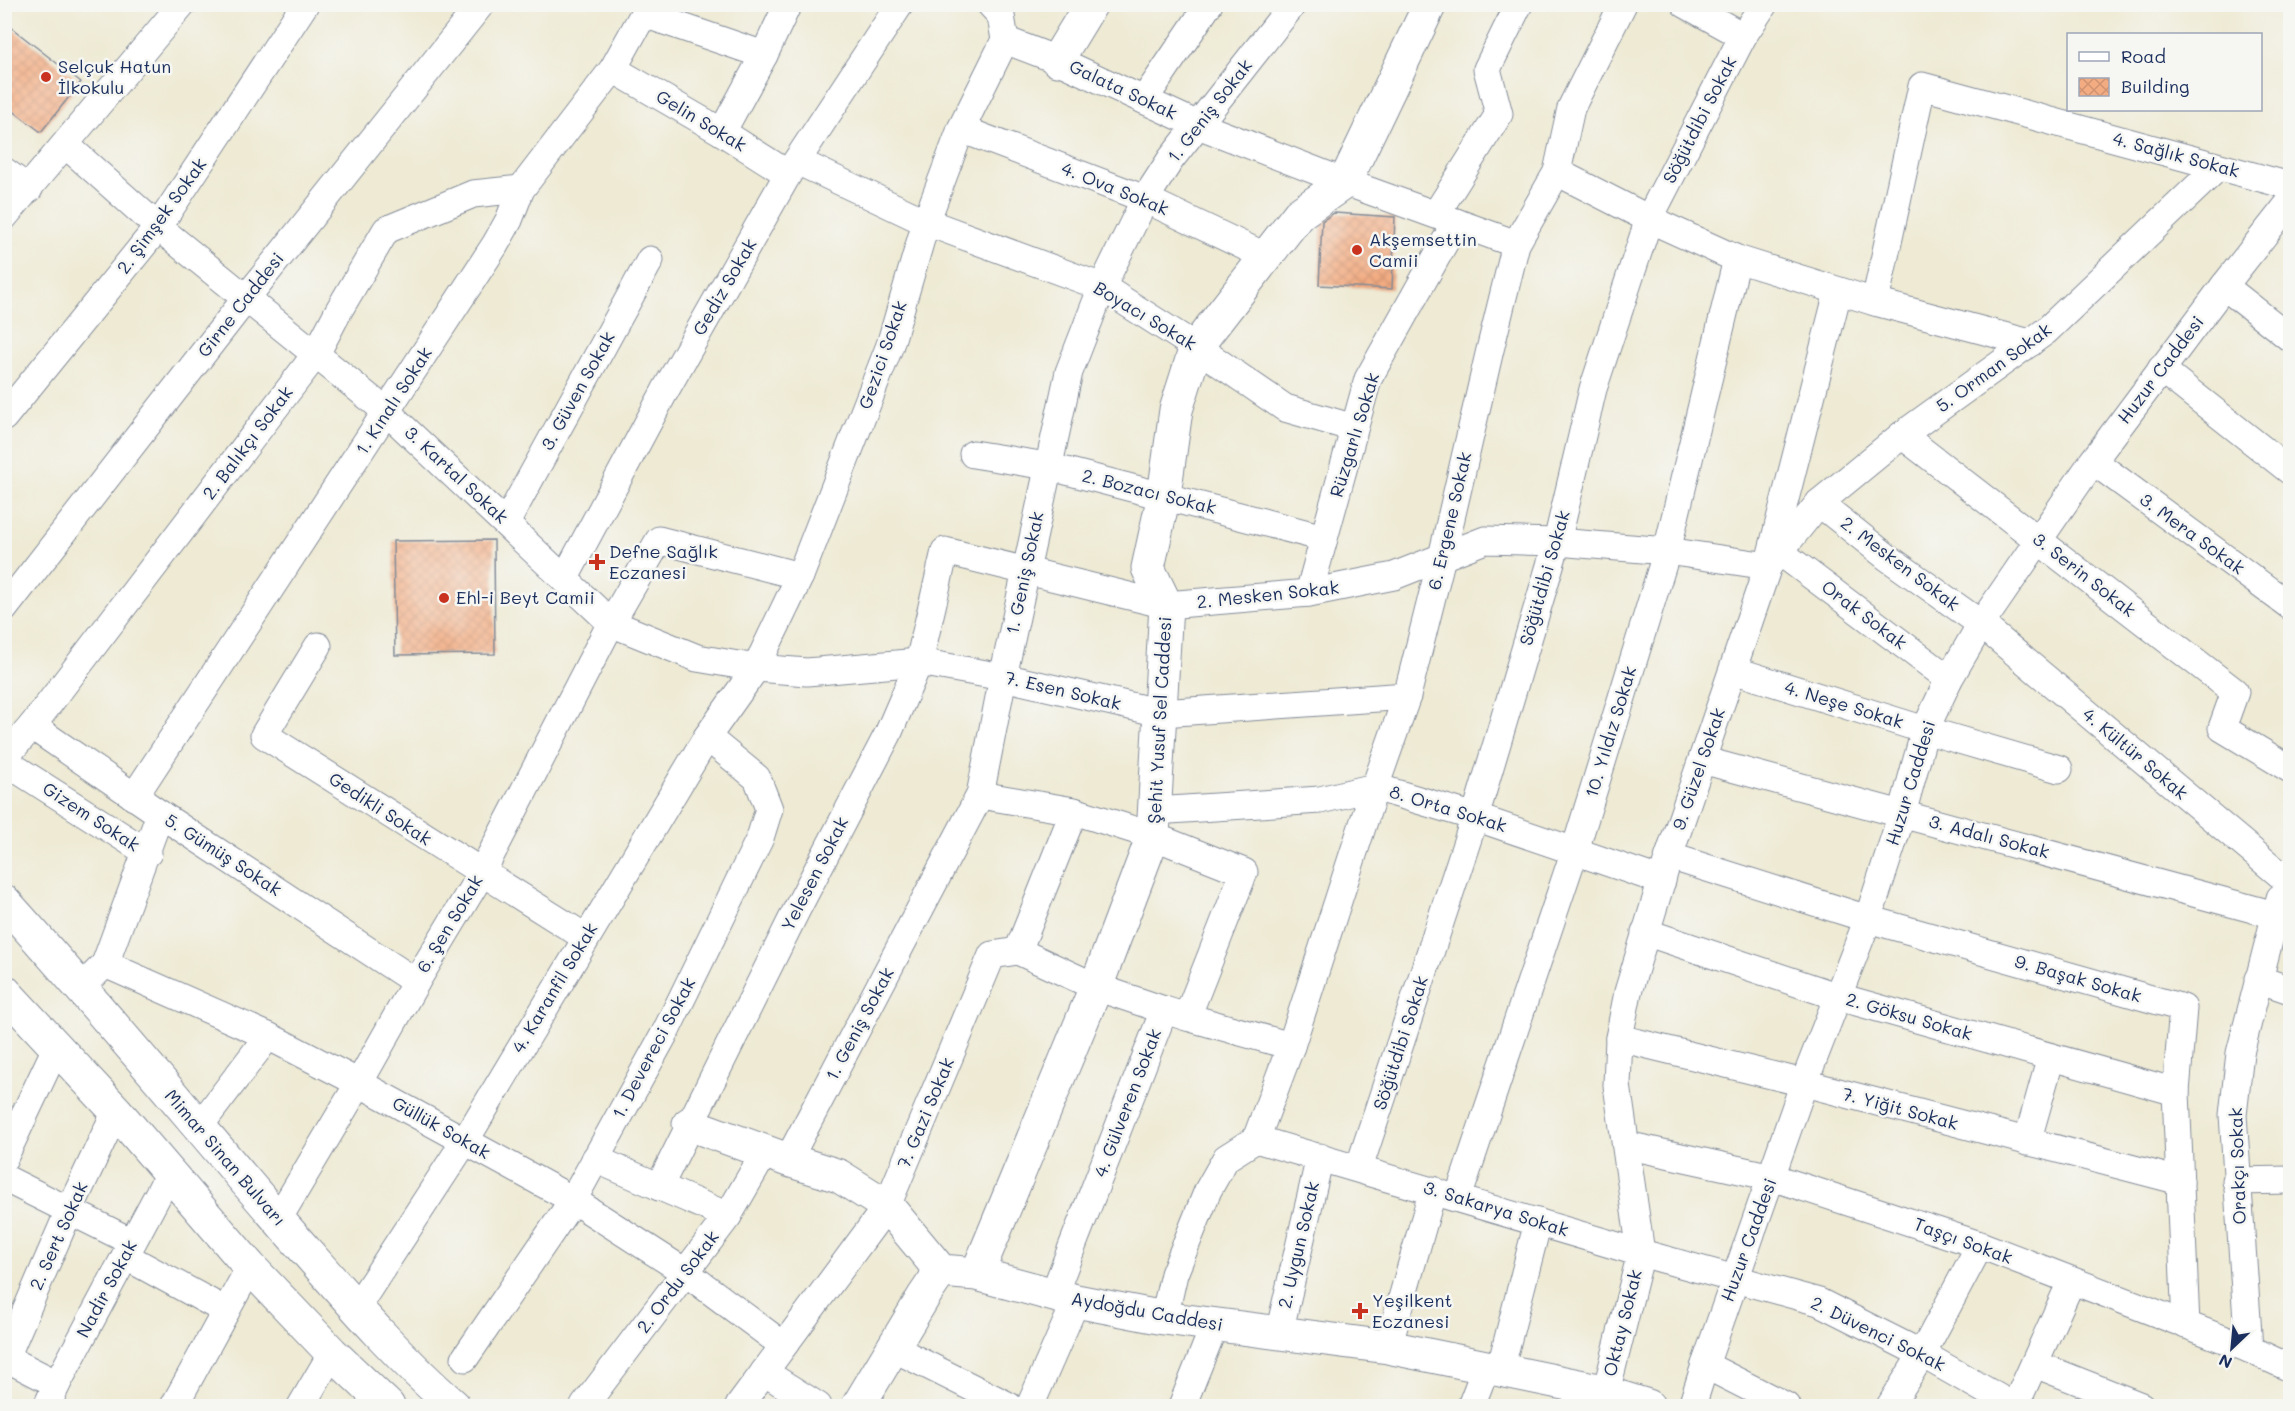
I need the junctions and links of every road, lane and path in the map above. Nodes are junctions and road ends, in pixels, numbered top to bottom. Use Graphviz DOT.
graph roads {
  1 [pos="182,4"];
  2 [pos="305,4"];
  3 [pos="481,4"];
  4 [pos="789,4"];
  5 [pos="900,4"];
  6 [pos="990,4"];
  7 [pos="1091,4"];
  8 [pos="1209,4"];
  9 [pos="1293,4"];
  10 [pos="1430,4"];
  11 [pos="1519,4"];
  12 [pos="1623,4"];
  13 [pos="1685,4"];
  14 [pos="1764,4"];
  15 [pos="646,9"];
  16 [pos="1743,36"];
  17 [pos="1005,40"];
  18 [pos="764,55"];
  19 [pos="1057,60"];
  20 [pos="613,69"];
  21 [pos="1144,100"];
  22 [pos="1198,125"];
  23 [pos="961,129"];
  24 [pos="722,132"];
  25 [pos="66,145"];
  26 [pos="2218,166"];
  27 [pos="793,168"];
  28 [pos="4,171"];
  29 [pos="1557,172"];
  30 [pos="1345,182"];
  31 [pos="2290,186"];
  32 [pos="29,189"];
  33 [pos="522,189"];
  34 [pos="1145,199"];
  35 [pos="2290,202"];
  36 [pos="4,217"];
  37 [pos="1446,218"];
  38 [pos="1649,219"];
  39 [pos="926,222"];
  40 [pos="158,227"];
  41 [pos="1516,244"];
  42 [pos="1267,257"];
  43 [pos="1737,259"];
  44 [pos="650,260"];
  45 [pos="2224,286"];
  46 [pos="1102,287"];
  47 [pos="1838,292"];
  48 [pos="247,297"];
  49 [pos="1875,302"];
  50 [pos="2290,338"];
  51 [pos="2030,343"];
  52 [pos="1196,347"];
  53 [pos="316,354"];
  54 [pos="2161,369"];
  55 [pos="387,412"];
  56 [pos="4,417"];
  57 [pos="1354,428"];
  58 [pos="1902,435"];
  59 [pos="973,454"];
  60 [pos="2093,461"];
  61 [pos="1047,466"];
  62 [pos="2290,471"];
  63 [pos="1164,495"];
  64 [pos="1819,503"];
  65 [pos="506,523"];
  66 [pos="1324,538"];
  67 [pos="2038,539"];
  68 [pos="1557,542"];
  69 [pos="945,551"];
  70 [pos="1667,551"];
  71 [pos="1442,557"];
  72 [pos="1774,559"];
  73 [pos="1026,571"];
  74 [pos="800,576"];
  75 [pos="565,578"];
  76 [pos="1309,593"];
  77 [pos="1166,605"];
  78 [pos="2290,606"];
  79 [pos="4,609"];
  80 [pos="611,623"];
  81 [pos="1981,624"];
  82 [pos="318,646"];
  83 [pos="919,662"];
  84 [pos="756,668"];
  85 [pos="1733,670"];
  86 [pos="1003,677"];
  87 [pos="1949,679"];
  88 [pos="1407,696"];
  89 [pos="1161,713"];
  90 [pos="32,726"];
  91 [pos="1925,730"];
  92 [pos="706,737"];
  93 [pos="1702,759"];
  94 [pos="4,760"];
  95 [pos="2059,769"];
  96 [pos="2290,769"];
  97 [pos="1375,787"];
  98 [pos="980,795"];
  99 [pos="134,796"];
  100 [pos="1074,811"];
  101 [pos="160,814"];
  102 [pos="1902,814"];
  103 [pos="1475,817"];
  104 [pos="1154,824"];
  105 [pos="1575,850"];
  106 [pos="148,853"];
  107 [pos="1665,869"];
  108 [pos="481,874"];
  109 [pos="2289,877"];
  110 [pos="4,901"];
  111 [pos="2276,915"];
  112 [pos="1868,919"];
  113 [pos="1645,932"];
  114 [pos="585,938"];
  115 [pos="1018,951"];
  116 [pos="105,964"];
  117 [pos="2258,979"];
  118 [pos="416,982"];
  119 [pos="82,987"];
  120 [pos="1096,987"];
  121 [pos="2290,990"];
  122 [pos="4,991"];
  123 [pos="1839,997"];
  124 [pos="1175,1013"];
  125 [pos="267,1036"];
  126 [pos="1619,1038"];
  127 [pos="1291,1046"];
  128 [pos="56,1048"];
  129 [pos="2051,1057"];
  130 [pos="359,1083"];
  131 [pos="1804,1083"];
  132 [pos="2176,1092"];
  133 [pos="116,1111"];
  134 [pos="689,1124"];
  135 [pos="198,1128"];
  136 [pos="1256,1139"];
  137 [pos="465,1141"];
  138 [pos="2028,1143"];
  139 [pos="1626,1145"];
  140 [pos="777,1156"];
  141 [pos="1320,1157"];
  142 [pos="4,1158"];
  143 [pos="595,1159"];
  144 [pos="1359,1168"];
  145 [pos="170,1172"];
  146 [pos="1772,1177"];
  147 [pos="4,1178"];
  148 [pos="2290,1180"];
  149 [pos="2181,1181"];
  150 [pos="2236,1181"];
  151 [pos="658,1187"];
  152 [pos="1446,1194"];
  153 [pos="573,1200"];
  154 [pos="887,1206"];
  155 [pos="69,1211"];
  156 [pos="728,1216"];
  157 [pos="278,1219"];
  158 [pos="1538,1222"];
  159 [pos="1980,1245"];
  160 [pos="128,1249"];
  161 [pos="1641,1253"];
  162 [pos="250,1267"];
  163 [pos="942,1271"];
  164 [pos="685,1272"];
  165 [pos="977,1274"];
  166 [pos="1736,1278"];
  167 [pos="2071,1282"];
  168 [pos="1065,1299"];
  169 [pos="356,1308"];
  170 [pos="226,1311"];
  171 [pos="1164,1318"];
  172 [pos="1215,1324"];
  173 [pos="2186,1325"];
  174 [pos="1279,1333"];
  175 [pos="783,1346"];
  176 [pos="1388,1347"];
  177 [pos="893,1348"];
  178 [pos="2249,1349"];
  179 [pos="332,1353"];
  180 [pos="1922,1354"];
  181 [pos="465,1358"];
  182 [pos="5,1359"];
  183 [pos="2035,1364"];
  184 [pos="1705,1365"];
  185 [pos="2290,1368"];
  186 [pos="1493,1369"];
  187 [pos="764,1372"];
  188 [pos="52,1395"];
  189 [pos="1595,1396"];
  190 [pos="2103,1400"];
  191 [pos="1030,1405"];
  192 [pos="174,1407"];
  193 [pos="301,1407"];
  194 [pos="388,1407"];
  195 [pos="454,1407"];
  196 [pos="584,1407"];
  197 [pos="739,1407"];
  198 [pos="818,1407"];
  199 [pos="858,1407"];
  200 [pos="1182,1407"];
  201 [pos="1471,1407"];
  202 [pos="1648,1407"];
  203 [pos="1692,1407"];
  204 [pos="1786,1407"];
  205 [pos="1890,1407"];
  206 [pos="2014,1407"];
  207 [pos="2141,1407"];
  1 -- 25 [label="street"];
  2 -- 40 [label="street, 2. Şimşek Sokak"];
  3 -- 48 [label="street, Girne Caddesi"];
  4 -- 18 [label="street"];
  5 -- 27 [label="street, Gediz Sokak"];
  6 -- 17 [label="street"];
  7 -- 19 [label="main road"];
  8 -- 21 [label="street"];
  9 -- 22 [label="street, 1. Geniş Sokak"];
  10 -- 30 [label="main road, Şehit Yusuf Sel Caddesi"];
  11 -- 37 [label="street, Rüzgarlı Sokak"];
  12 -- 29 [label="street, 6. Ergene Sokak"];
  13 -- 16 [label="street"];
  14 -- 16 [label="street, Söğütdibi Sokak"];
  15 -- 18 [label="street"];
  15 -- 20 [label="street, 1. Kınalı Sokak"];
  16 -- 38 [label="street, Söğütdibi Sokak"];
  17 -- 19 [label="street, Galata Sokak"];
  17 -- 23 [label="street, Gezici Sokak"];
  18 -- 24 [label="street"];
  19 -- 21 [label="street, Galata Sokak"];
  20 -- 24 [label="street, Gelin Sokak"];
  20 -- 33 [label="street, 1. Kınalı Sokak"];
  21 -- 22 [label="street, Galata Sokak"];
  22 -- 30 [label="street, Galata Sokak"];
  22 -- 34 [label="street, 1. Geniş Sokak"];
  23 -- 34 [label="street, 4. Ova Sokak"];
  23 -- 39 [label="street, Gezici Sokak"];
  24 -- 27 [label="street, Gelin Sokak"];
  25 -- 32 [label="street"];
  25 -- 40 [label="street, 3. Kartal Sokak"];
  26 -- 31 [label="street, 4. Sağlık Sokak"];
  26 -- 49 [label="street, 4. Sağlık Sokak"];
  26 -- 51 [label="street, 5. Orman Sokak"];
  27 -- 39 [label="street, Gelin Sokak"];
  27 -- 75 [label="street, Gediz Sokak"];
  28 -- 32 [label="street"];
  29 -- 38 [label="street"];
  29 -- 41 [label="street, 6. Ergene Sokak"];
  30 -- 37 [label="street, Galata Sokak"];
  30 -- 42 [label="main road, Şehit Yusuf Sel Caddesi"];
  32 -- 36 [label="street"];
  33 -- 53 [label="street, 2. Balıkçı Sokak"];
  33 -- 55 [label="street, 1. Kınalı Sokak"];
  34 -- 42 [label="street, 4. Ova Sokak"];
  34 -- 46 [label="street, 1. Geniş Sokak"];
  35 -- 45 [label="street, Huzur Caddesi"];
  37 -- 41 [label="street, Galata Sokak"];
  37 -- 57 [label="street, Rüzgarlı Sokak"];
  38 -- 43 [label="street"];
  38 -- 68 [label="street, Söğütdibi Sokak"];
  39 -- 46 [label="street, Boyacı Sokak"];
  39 -- 74 [label="street, Gezici Sokak"];
  40 -- 48 [label="street, 3. Kartal Sokak"];
  40 -- 56 [label="street, 2. Şimşek Sokak"];
  41 -- 71 [label="street, 6. Ergene Sokak"];
  42 -- 52 [label="main road, Şehit Yusuf Sel Caddesi"];
  43 -- 47 [label="street"];
  43 -- 70 [label="street, 10. Yıldız Sokak"];
  44 -- 65 [label="street, 3. Güven Sokak"];
  45 -- 50 [label="street"];
  45 -- 54 [label="street, Huzur Caddesi"];
  46 -- 52 [label="street, Boyacı Sokak"];
  46 -- 61 [label="street, 1. Geniş Sokak"];
  47 -- 49 [label="street"];
  47 -- 72 [label="street, 9. Güzel Sokak"];
  48 -- 53 [label="street, 3. Kartal Sokak"];
  48 -- 79 [label="street, Girne Caddesi"];
  49 -- 51 [label="street"];
  51 -- 58 [label="street, 5. Orman Sokak"];
  52 -- 57 [label="street, Boyacı Sokak"];
  52 -- 63 [label="main road, Şehit Yusuf Sel Caddesi"];
  53 -- 55 [label="street, 3. Kartal Sokak"];
  53 -- 90 [label="street, 2. Balıkçı Sokak"];
  54 -- 60 [label="street, Huzur Caddesi"];
  54 -- 62 [label="street"];
  55 -- 65 [label="street, 3. Kartal Sokak"];
  55 -- 99 [label="street, 1. Kınalı Sokak"];
  57 -- 66 [label="street, Rüzgarlı Sokak"];
  58 -- 64 [label="street, 5. Orman Sokak"];
  58 -- 67 [label="street, 3. Serin Sokak"];
  59 -- 61 [label="street, 2. Bozacı Sokak"];
  60 -- 67 [label="street, Huzur Caddesi"];
  60 -- 78 [label="street, 3. Mera Sokak"];
  61 -- 63 [label="street, 2. Bozacı Sokak"];
  61 -- 73 [label="street, 1. Geniş Sokak"];
  63 -- 66 [label="street, 2. Bozacı Sokak"];
  63 -- 77 [label="main road, Şehit Yusuf Sel Caddesi"];
  64 -- 72 [label="street, 5. Orman Sokak"];
  64 -- 81 [label="street, 2. Mesken Sokak"];
  65 -- 75 [label="street, 3. Kartal Sokak"];
  66 -- 76 [label="street, Rüzgarlı Sokak"];
  67 -- 81 [label="street, Huzur Caddesi"];
  67 -- 96 [label="street, 3. Serin Sokak"];
  68 -- 70 [label="street, 2. Mesken Sokak"];
  68 -- 71 [label="street, 2. Mesken Sokak"];
  68 -- 103 [label="street, Söğütdibi Sokak"];
  69 -- 73 [label="street, 2. Mesken Sokak"];
  69 -- 83 [label="street, Yelesen Sokak"];
  70 -- 72 [label="street, 2. Mesken Sokak"];
  70 -- 105 [label="street, 10. Yıldız Sokak"];
  71 -- 76 [label="street, 2. Mesken Sokak"];
  71 -- 88 [label="street, 6. Ergene Sokak"];
  72 -- 85 [label="street, 9. Güzel Sokak"];
  72 -- 87 [label="street, Orak Sokak"];
  73 -- 77 [label="street, 2. Mesken Sokak"];
  73 -- 86 [label="street, 1. Geniş Sokak"];
  74 -- 80 [label="street, 6. Şen Sokak"];
  74 -- 84 [label="street, Gezici Sokak"];
  75 -- 80 [label="street, 3. Kartal Sokak"];
  76 -- 77 [label="street, 2. Mesken Sokak"];
  77 -- 89 [label="main road, Şehit Yusuf Sel Caddesi"];
  80 -- 84 [label="street, 3. Kartal Sokak"];
  80 -- 108 [label="street, 6. Şen Sokak"];
  81 -- 87 [label="street, Huzur Caddesi"];
  81 -- 109 [label="street, 4. Kültür Sokak"];
  82 -- 108 [label="street, Gedikli Sokak"];
  83 -- 84 [label="street, 7. Esen Sokak"];
  83 -- 86 [label="street, 7. Esen Sokak"];
  83 -- 134 [label="street, Yelesen Sokak"];
  84 -- 92 [label="street, 4. Karanfil Sokak"];
  85 -- 91 [label="street, 4. Neşe Sokak"];
  85 -- 93 [label="street, 9. Güzel Sokak"];
  86 -- 89 [label="street, 7. Esen Sokak"];
  86 -- 98 [label="street, 1. Geniş Sokak"];
  87 -- 91 [label="street, Huzur Caddesi"];
  88 -- 89 [label="street, 7. Esen Sokak"];
  88 -- 97 [label="street, 6. Ergene Sokak"];
  89 -- 104 [label="main road, Şehit Yusuf Sel Caddesi"];
  90 -- 94 [label="street, 2. Balıkçı Sokak"];
  90 -- 99 [label="street, 5. Gümüş Sokak"];
  91 -- 95 [label="street, 4. Neşe Sokak"];
  91 -- 102 [label="street, Huzur Caddesi"];
  92 -- 114 [label="street, 4. Karanfil Sokak"];
  92 -- 143 [label="street, 1. Devereci Sokak"];
  93 -- 102 [label="street, 3. Adalı Sokak"];
  93 -- 107 [label="street, 9. Güzel Sokak"];
  94 -- 106 [label="street, Gizem Sokak"];
  97 -- 103 [label="street, 8. Orta Sokak"];
  97 -- 104 [label="street, 8. Orta Sokak"];
  97 -- 127 [label="street, 6. Ergene Sokak"];
  98 -- 100 [label="street"];
  98 -- 140 [label="street, 1. Geniş Sokak"];
  99 -- 101 [label="street, 5. Gümüş Sokak"];
  100 -- 104 [label="street"];
  100 -- 115 [label="street"];
  101 -- 106 [label="street"];
  101 -- 118 [label="street, 5. Gümüş Sokak"];
  102 -- 111 [label="street, 3. Adalı Sokak"];
  102 -- 112 [label="street, Huzur Caddesi"];
  103 -- 105 [label="street, 8. Orta Sokak"];
  103 -- 144 [label="street, Söğütdibi Sokak"];
  104 -- 120 [label="main road, Şehit Yusuf Sel Caddesi"];
  104 -- 124 [label="street, 4. Gülveren Sokak"];
  105 -- 107 [label="street, 8. Orta Sokak"];
  105 -- 152 [label="street, 10. Yıldız Sokak"];
  106 -- 116 [label="street"];
  107 -- 112 [label="street, 9. Başak Sokak"];
  107 -- 113 [label="street, 9. Güzel Sokak"];
  108 -- 114 [label="street, Gedikli Sokak"];
  108 -- 118 [label="street, 6. Şen Sokak"];
  109 -- 111 [label="street, Orakçı Sokak"];
  110 -- 119 [label="main road, Mimar Sinan Bulvarı"];
  111 -- 117 [label="street, Orakçı Sokak"];
  112 -- 123 [label="street, Huzur Caddesi"];
  112 -- 132 [label="street, 9. Başak Sokak"];
  113 -- 123 [label="street, 2. Göksu Sokak"];
  113 -- 126 [label="street, 9. Güzel Sokak"];
  114 -- 137 [label="street, 4. Karanfil Sokak"];
  115 -- 120 [label="street"];
  115 -- 154 [label="street, 7. Gazi Sokak"];
  116 -- 119 [label="street"];
  116 -- 125 [label="street, Güllük Sokak"];
  117 -- 121 [label="street"];
  117 -- 150 [label="street, Orakçı Sokak"];
  118 -- 130 [label="street, 6. Şen Sokak"];
  119 -- 135 [label="main road, Mimar Sinan Bulvarı"];
  120 -- 124 [label="street"];
  120 -- 165 [label="main road, Şehit Yusuf Sel Caddesi"];
  122 -- 128 [label="main road"];
  123 -- 129 [label="street, 2. Göksu Sokak"];
  123 -- 131 [label="street, Huzur Caddesi"];
  124 -- 127 [label="street"];
  124 -- 168 [label="street, 4. Gülveren Sokak"];
  125 -- 130 [label="street, Güllük Sokak"];
  125 -- 135 [label="street"];
  126 -- 131 [label="street, 7. Yiğit Sokak"];
  126 -- 139 [label="street, 9. Güzel Sokak"];
  127 -- 136 [label="street, 6. Ergene Sokak"];
  128 -- 133 [label="main road"];
  128 -- 142 [label="street"];
  129 -- 132 [label="street, 2. Göksu Sokak"];
  129 -- 138 [label="street"];
  130 -- 137 [label="street, Güllük Sokak"];
  130 -- 157 [label="street, 6. Şen Sokak"];
  131 -- 138 [label="street, 7. Yiğit Sokak"];
  131 -- 146 [label="street, Huzur Caddesi"];
  132 -- 149 [label="street, 9. Başak Sokak"];
  133 -- 145 [label="main road"];
  133 -- 155 [label="street, 2. Sert Sokak"];
  134 -- 140 [label="main road"];
  134 -- 151 [label="street, Yelesen Sokak"];
  135 -- 157 [label="main road, Mimar Sinan Bulvarı"];
  136 -- 141 [label="street, 3. Sakarya Sokak"];
  136 -- 171 [label="street"];
  137 -- 153 [label="street, Güllük Sokak"];
  137 -- 169 [label="street, 4. Karanfil Sokak"];
  138 -- 149 [label="street, 7. Yiğit Sokak"];
  139 -- 146 [label="street, Taşçı Sokak"];
  139 -- 161 [label="street, 9. Güzel Sokak"];
  140 -- 154 [label="main road"];
  140 -- 156 [label="street, 2. Ordu Sokak"];
  141 -- 144 [label="street, 3. Sakarya Sokak"];
  141 -- 174 [label="street, 2. Uygun Sokak"];
  143 -- 151 [label="street"];
  143 -- 153 [label="street, 1. Devereci Sokak"];
  144 -- 152 [label="street, 3. Sakarya Sokak"];
  145 -- 160 [label="street, Nadir Sokak"];
  145 -- 162 [label="main road"];
  146 -- 159 [label="street, Taşçı Sokak"];
  146 -- 166 [label="street, Huzur Caddesi"];
  147 -- 155 [label="street"];
  148 -- 150 [label="street"];
  149 -- 173 [label="street, 9. Başak Sokak"];
  150 -- 178 [label="street, Orakçı Sokak"];
  151 -- 156 [label="street"];
  152 -- 158 [label="street, 3. Sakarya Sokak"];
  152 -- 176 [label="street, 10. Yıldız Sokak"];
  153 -- 164 [label="street, Güllük Sokak"];
  153 -- 181 [label="street, 1. Devereci Sokak"];
  154 -- 163 [label="main road"];
  154 -- 175 [label="street, 7. Gazi Sokak"];
  155 -- 160 [label="street"];
  155 -- 182 [label="street, 2. Sert Sokak"];
  156 -- 164 [label="street, 2. Ordu Sokak"];
  157 -- 169 [label="main road, Mimar Sinan Bulvarı"];
  158 -- 161 [label="street, 3. Sakarya Sokak"];
  158 -- 186 [label="street"];
  159 -- 167 [label="street, Taşçı Sokak"];
  159 -- 180 [label="street"];
  160 -- 170 [label="street"];
  160 -- 188 [label="street, Nadir Sokak"];
  161 -- 166 [label="street, 3. Sakarya Sokak"];
  161 -- 189 [label="street, Oktay Sokak"];
  162 -- 170 [label="street"];
  162 -- 179 [label="main road"];
  163 -- 165 [label="main road, Aydoğdu Caddesi"];
  163 -- 177 [label="main road"];
  164 -- 175 [label="street, Güllük Sokak"];
  164 -- 196 [label="street, 2. Ordu Sokak"];
  165 -- 168 [label="main road, Aydoğdu Caddesi"];
  166 -- 180 [label="street, 2. Düvenci Sokak"];
  166 -- 184 [label="street, Huzur Caddesi"];
  167 -- 173 [label="street, Taşçı Sokak"];
  167 -- 183 [label="street"];
  168 -- 171 [label="main road, Aydoğdu Caddesi"];
  168 -- 191 [label="street, 4. Gülveren Sokak"];
  169 -- 195 [label="main road, Mimar Sinan Bulvarı"];
  170 -- 192 [label="street"];
  171 -- 172 [label="main road, Aydoğdu Caddesi"];
  172 -- 174 [label="main road, Aydoğdu Caddesi"];
  172 -- 200 [label="street"];
  173 -- 178 [label="street, Taşçı Sokak"];
  174 -- 176 [label="main road, Aydoğdu Caddesi"];
  175 -- 187 [label="street, 7. Gazi Sokak"];
  176 -- 186 [label="main road, Aydoğdu Caddesi"];
  177 -- 191 [label="street"];
  177 -- 199 [label="main road"];
  178 -- 185 [label="street, Taşçı Sokak"];
  179 -- 193 [label="street"];
  179 -- 194 [label="main road"];
  180 -- 205 [label="street"];
  180 -- 206 [label="street, 2. Düvenci Sokak"];
  182 -- 188 [label="street"];
  183 -- 190 [label="street"];
  183 -- 206 [label="street"];
  184 -- 203 [label="street, Huzur Caddesi"];
  184 -- 204 [label="street"];
  186 -- 189 [label="main road, Aydoğdu Caddesi"];
  186 -- 201 [label="street"];
  187 -- 197 [label="street, 7. Gazi Sokak"];
  187 -- 198 [label="street"];
  189 -- 202 [label="main road, Aydoğdu Caddesi"];
  190 -- 207 [label="street"];
}
